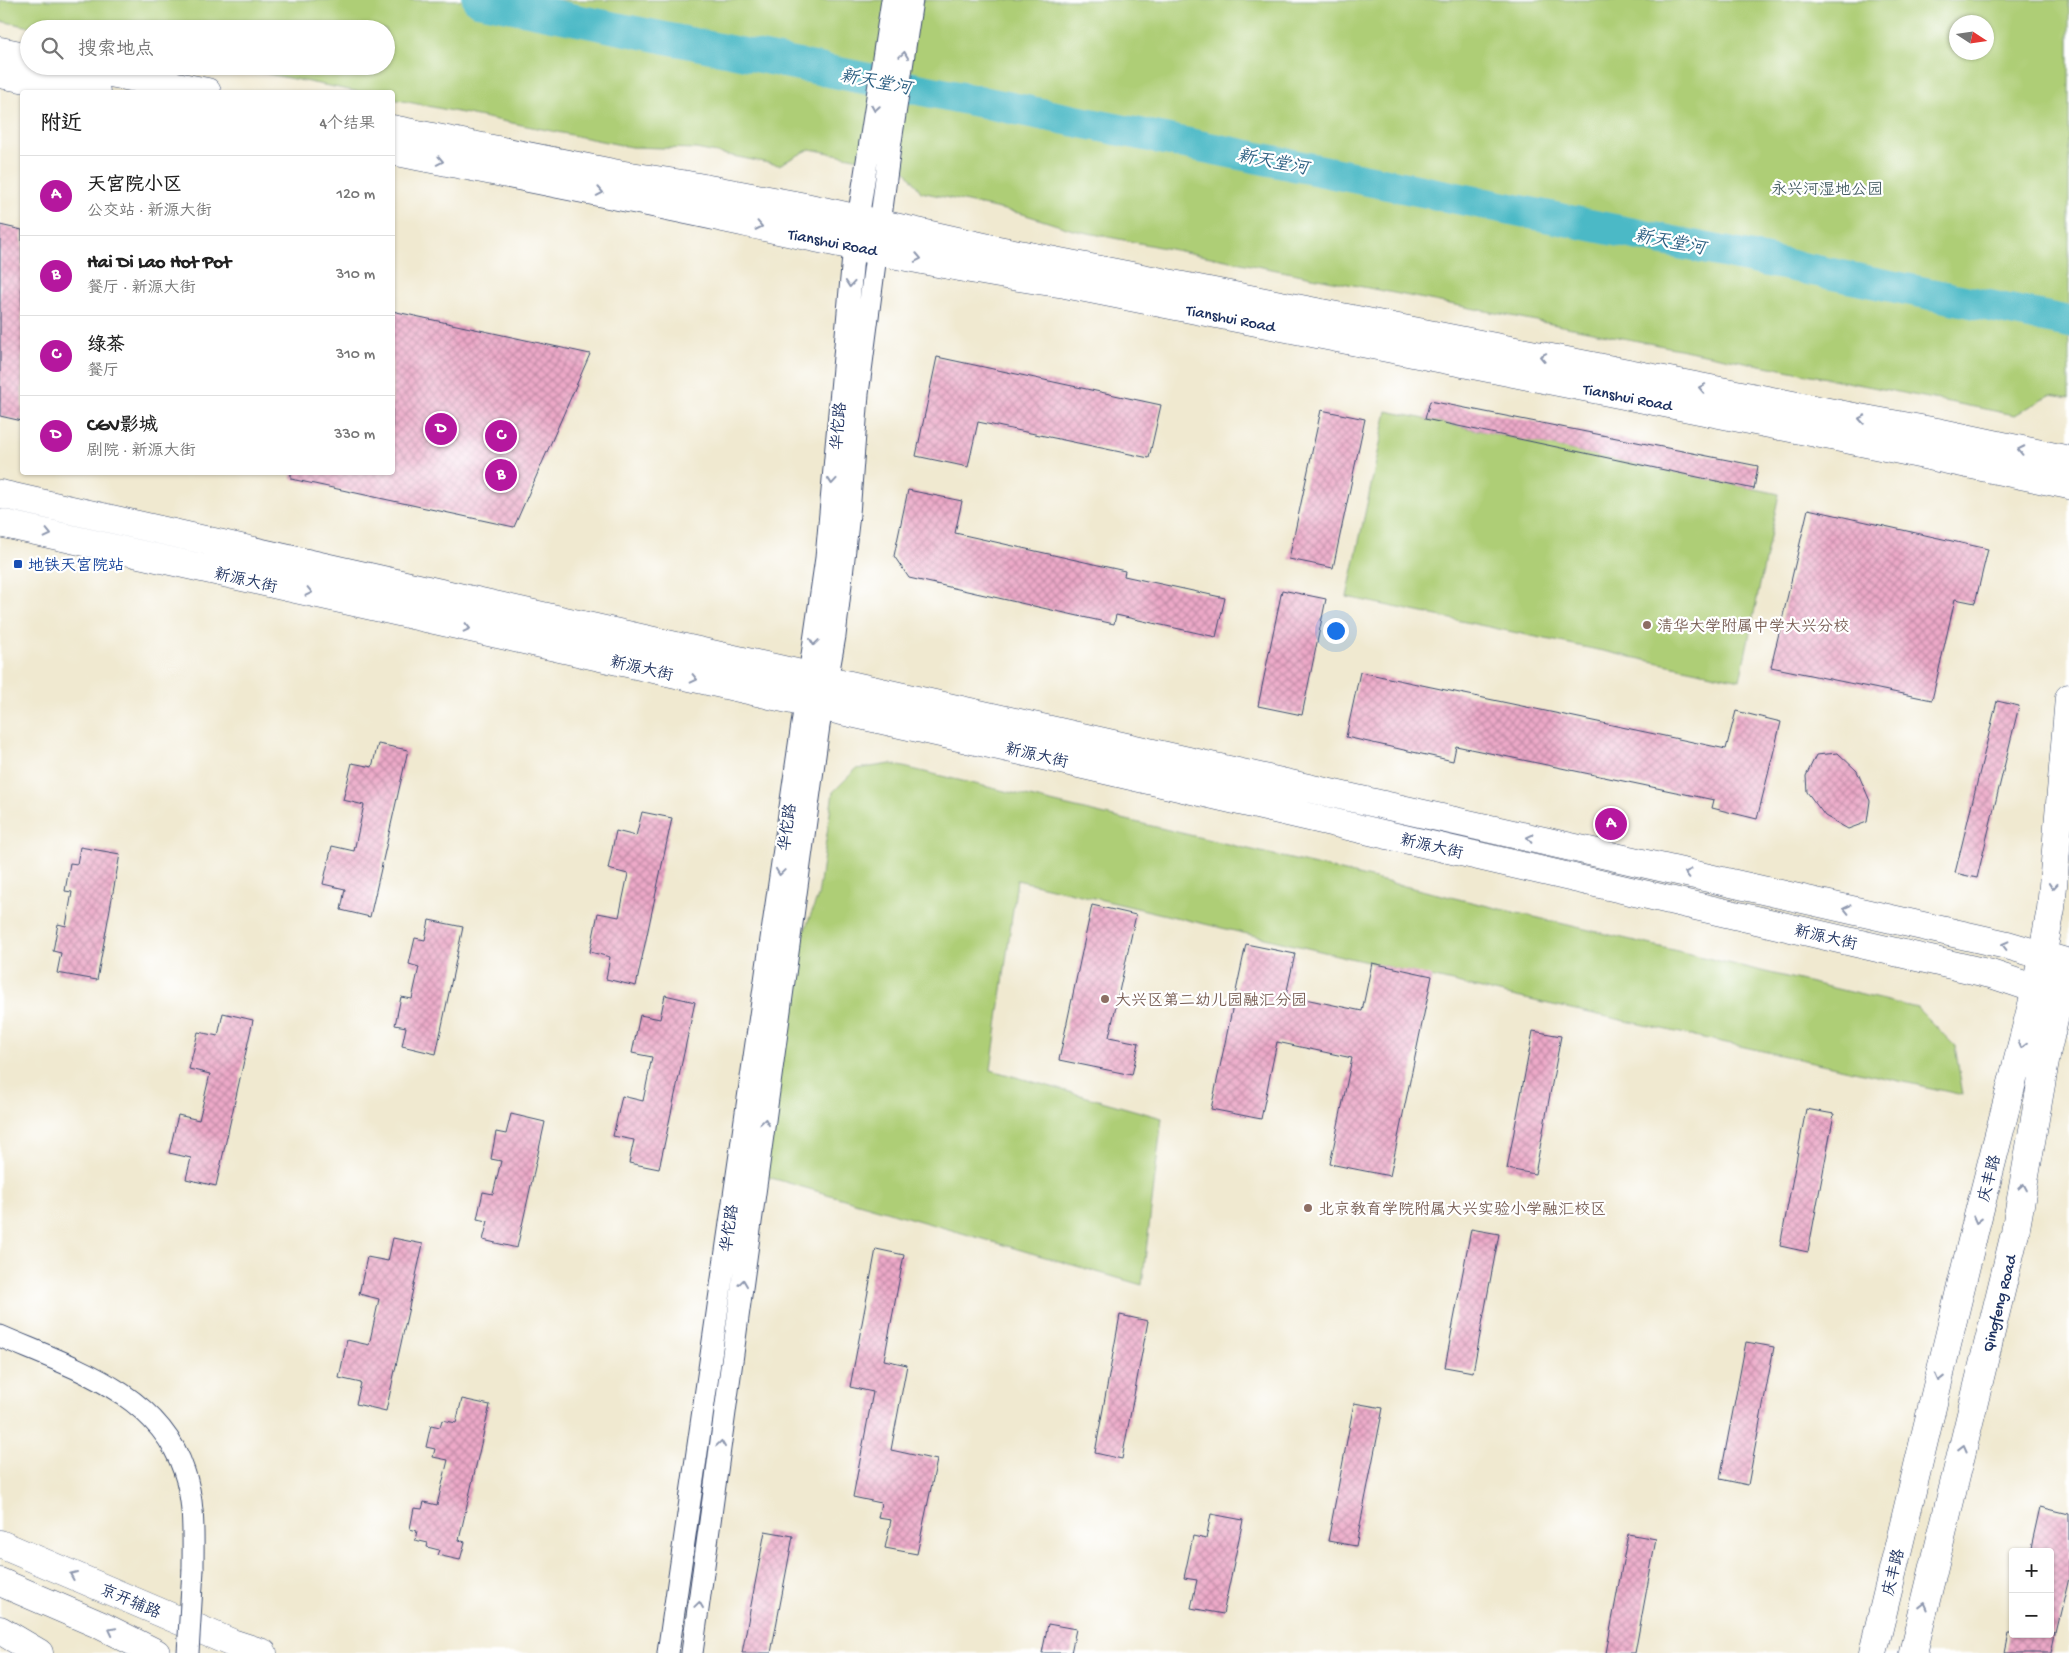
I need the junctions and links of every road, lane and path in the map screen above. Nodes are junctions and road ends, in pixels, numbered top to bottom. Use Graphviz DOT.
graph roads {
  1 [pos="892,0"];
  2 [pos="912,0"];
  3 [pos="898,28"];
  4 [pos="0,51"];
  5 [pos="20,55"];
  6 [pos="0,74"];
  7 [pos="122,75"];
  8 [pos="85,90"];
  9 [pos="198,90"];
  10 [pos="395,130"];
  11 [pos="395,152"];
  12 [pos="867,235"];
  13 [pos="2069,460"];
  14 [pos="2069,485"];
  15 [pos="0,494"];
  16 [pos="0,523"];
  17 [pos="816,691"];
  18 [pos="2069,698"];
  19 [pos="2062,958"];
  20 [pos="2055,997"];
  21 [pos="0,1336"];
  22 [pos="0,1544"];
  23 [pos="0,1582"];
  24 [pos="0,1630"];
  25 [pos="0,1643"];
  26 [pos="30,1653"];
  27 [pos="39,1653"];
  28 [pos="156,1653"];
  29 [pos="188,1653"];
  30 [pos="263,1653"];
  31 [pos="668,1653"];
  32 [pos="692,1653"];
  33 [pos="1873,1653"];
  34 [pos="1913,1653"];
  1 -- 3 [label="street, 华佗路"];
  2 -- 3 [label="street, 华佗路"];
  12 -- 3 [label="street, 华佗路, one-way"];
  3 -- 12 [label="street, 华佗路, one-way"];
  4 -- 5 [label="main road"];
  6 -- 8 [label="main road"];
  7 -- 9 [label="main road"];
  10 -- 12 [label="main road, Tianshui Road"];
  11 -- 12 [label="main road, Tianshui Road, one-way"];
  13 -- 12 [label="main road, Tianshui Road, one-way"];
  12 -- 14 [label="main road, Tianshui Road, one-way"];
  12 -- 17 [label="street, 华佗路"];
  15 -- 17 [label="main road, 新源大街"];
  16 -- 17 [label="main road, 新源大街, one-way"];
  19 -- 17 [label="main road, 新源大街, one-way"];
  17 -- 20 [label="main road, 新源大街"];
  17 -- 31 [label="street, 华佗路, one-way"];
  32 -- 17 [label="street, 华佗路, one-way"];
  18 -- 19 [label="main road, one-way"];
  19 -- 20 [label="main road, Qingfeng Road"];
  20 -- 33 [label="main road, 庆丰路, one-way"];
  34 -- 20 [label="main road, Qingfeng Road, one-way"];
  21 -- 29 [label="street, bridge"];
  30 -- 22 [label="main road, 京开辅路, one-way"];
  28 -- 23 [label="main road, one-way"];
  24 -- 27 [label="main road"];
  25 -- 26 [label="main road"];
}
